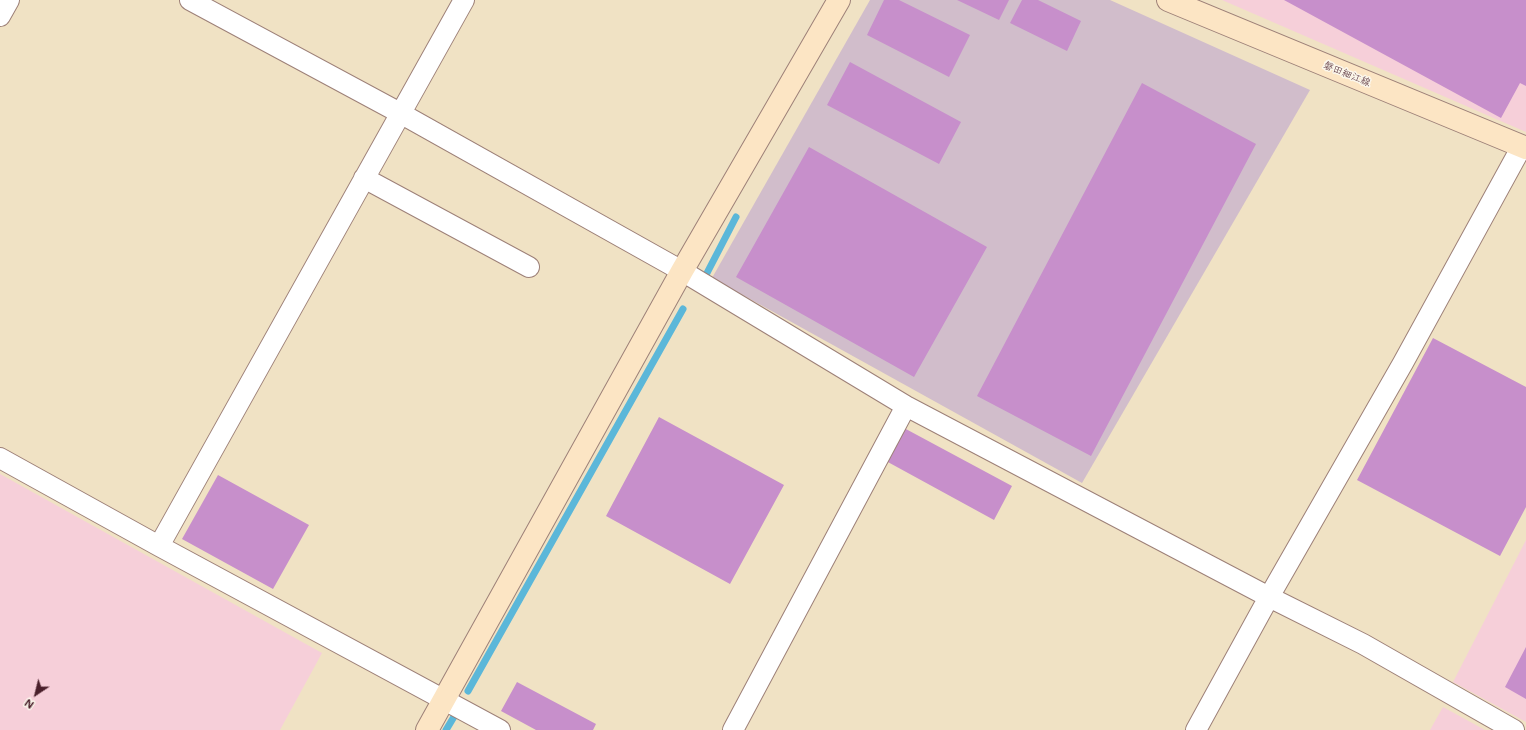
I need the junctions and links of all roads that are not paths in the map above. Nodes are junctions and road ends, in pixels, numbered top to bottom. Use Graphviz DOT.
graph roads {
  1 [pos="9,0"];
  2 [pos="190,0"];
  3 [pos="464,0"];
  4 [pos="839,0"];
  5 [pos="1168,0"];
  6 [pos="0,16"];
  7 [pos="400,113"];
  8 [pos="1524,147"];
  9 [pos="364,178"];
  10 [pos="529,267"];
  11 [pos="682,271"];
  12 [pos="906,406"];
  13 [pos="0,458"];
  14 [pos="159,546"];
  15 [pos="1269,597"];
  16 [pos="444,700"];
  17 [pos="427,730"];
  18 [pos="500,730"];
  19 [pos="733,730"];
  20 [pos="1196,730"];
  21 [pos="1514,730"];
  1 -- 6 [label="street"];
  2 -- 7 [label="street"];
  3 -- 7 [label="street"];
  4 -- 11 [label="street"];
  5 -- 8 [label="street, 磐田細江線"];
  7 -- 9 [label="street"];
  7 -- 11 [label="street"];
  8 -- 15 [label="street"];
  9 -- 10 [label="street"];
  9 -- 14 [label="street"];
  11 -- 12 [label="street"];
  11 -- 16 [label="street"];
  12 -- 15 [label="street"];
  12 -- 19 [label="street"];
  13 -- 14 [label="street"];
  14 -- 16 [label="street"];
  15 -- 20 [label="street"];
  15 -- 21 [label="street"];
  16 -- 17 [label="street"];
  16 -- 18 [label="street"];
}
